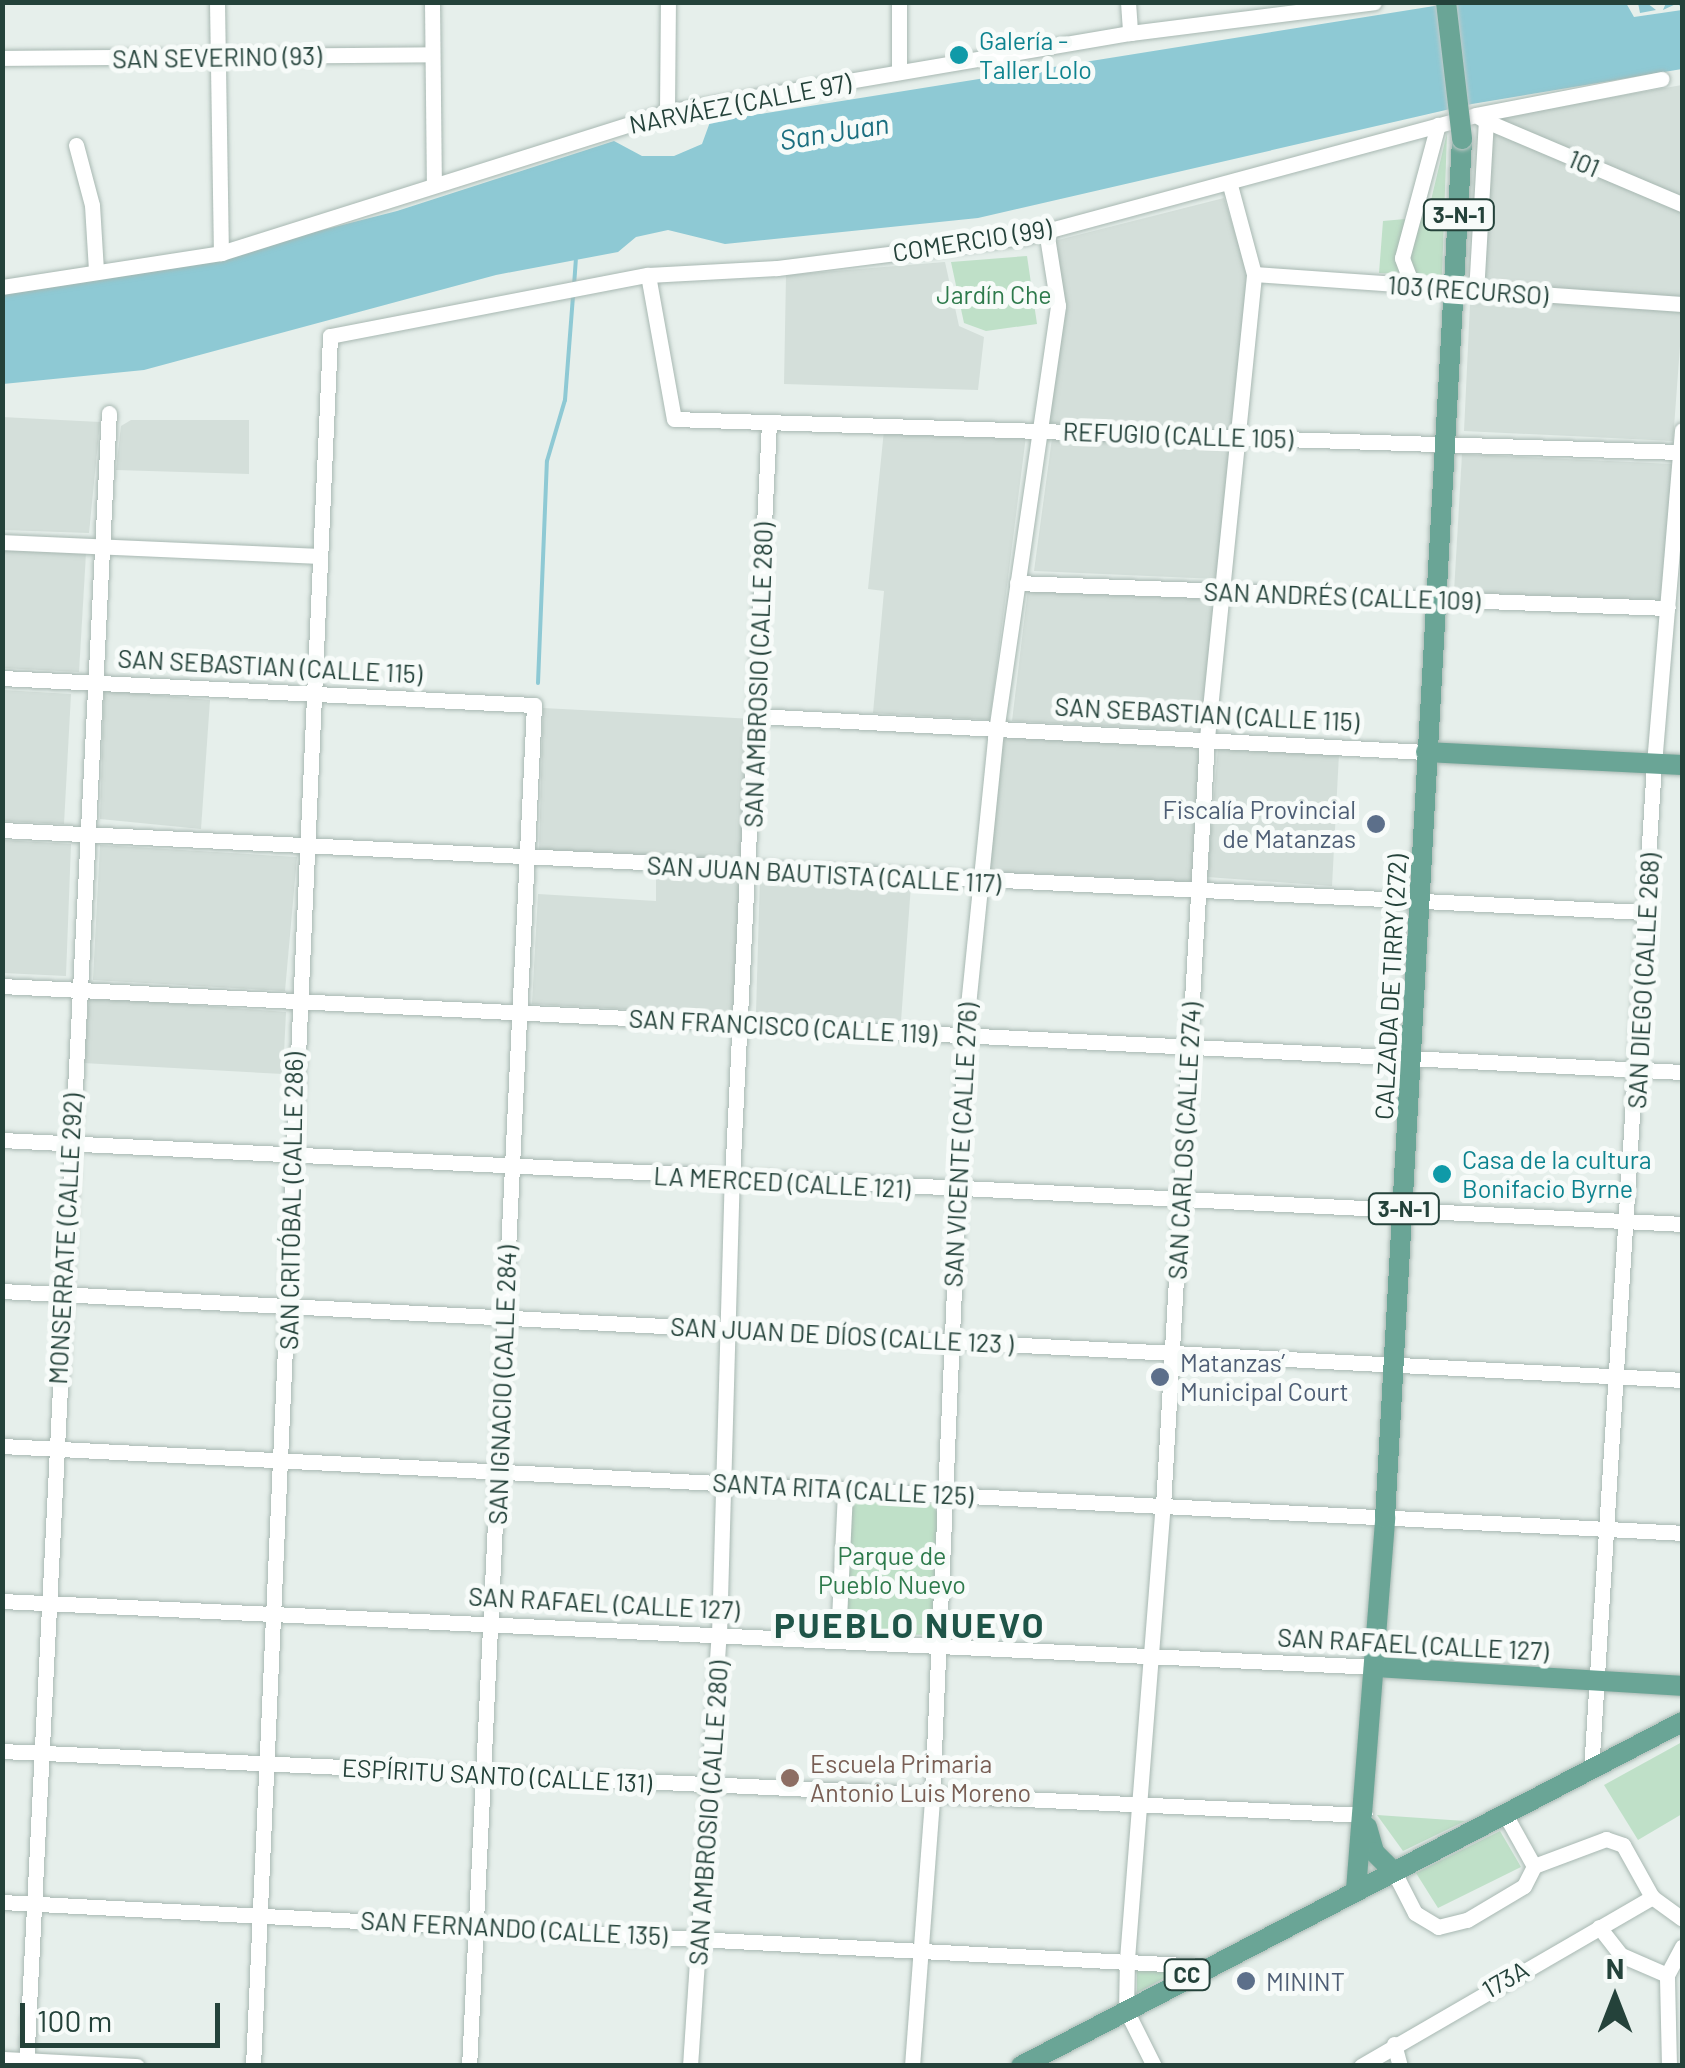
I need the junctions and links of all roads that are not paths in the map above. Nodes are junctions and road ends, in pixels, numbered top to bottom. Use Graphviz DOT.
graph roads {
  1 [pos="218,2"];
  2 [pos="432,2"];
  3 [pos="668,2"];
  4 [pos="899,2"];
  5 [pos="1128,2"];
  6 [pos="1374,2"];
  7 [pos="1446,2"];
  8 [pos="1130,33"];
  9 [pos="432,54"];
  10 [pos="2,58"];
  11 [pos="218,58"];
  12 [pos="899,72"];
  13 [pos="1662,79"];
  14 [pos="667,112"];
  15 [pos="1481,118"];
  16 [pos="1438,125"];
  17 [pos="76,145"];
  18 [pos="434,182"];
  19 [pos="1230,185"];
  20 [pos="1682,204"];
  21 [pos="1046,230"];
  22 [pos="221,252"];
  23 [pos="96,270"];
  24 [pos="1254,274"];
  25 [pos="648,276"];
  26 [pos="2,287"];
  27 [pos="1413,287"];
  28 [pos="1465,292"];
  29 [pos="1682,304"];
  30 [pos="330,336"];
  31 [pos="109,413"];
  32 [pos="768,422"];
  33 [pos="1682,430"];
  34 [pos="1038,431"];
  35 [pos="1239,438"];
  36 [pos="1446,444"];
  37 [pos="1681,452"];
  38 [pos="2,542"];
  39 [pos="101,546"];
  40 [pos="319,556"];
  41 [pos="1017,583"];
  42 [pos="1225,591"];
  43 [pos="1436,599"];
  44 [pos="1668,608"];
  45 [pos="2,678"];
  46 [pos="92,681"];
  47 [pos="312,693"];
  48 [pos="534,705"];
  49 [pos="756,716"];
  50 [pos="997,727"];
  51 [pos="1206,738"];
  52 [pos="1426,752"];
  53 [pos="1654,764"];
  54 [pos="1682,765"];
  55 [pos="2,830"];
  56 [pos="85,835"];
  57 [pos="304,846"];
  58 [pos="526,858"];
  59 [pos="750,869"];
  60 [pos="979,882"];
  61 [pos="1198,894"];
  62 [pos="1419,901"];
  63 [pos="1646,912"];
  64 [pos="2,986"];
  65 [pos="79,991"];
  66 [pos="296,1002"];
  67 [pos="520,1014"];
  68 [pos="740,1024"];
  69 [pos="965,1035"];
  70 [pos="1190,1044"];
  71 [pos="1412,1058"];
  72 [pos="1639,1070"];
  73 [pos="1682,1072"];
  74 [pos="2,1140"];
  75 [pos="70,1144"];
  76 [pos="292,1156"];
  77 [pos="512,1168"];
  78 [pos="732,1180"];
  79 [pos="956,1191"];
  80 [pos="1181,1203"];
  81 [pos="1404,1212"];
  82 [pos="1628,1221"];
  83 [pos="1682,1224"];
  84 [pos="2,1291"];
  85 [pos="61,1294"];
  86 [pos="290,1307"];
  87 [pos="503,1318"];
  88 [pos="728,1330"];
  89 [pos="950,1341"];
  90 [pos="1172,1353"];
  91 [pos="1394,1364"];
  92 [pos="1613,1376"];
  93 [pos="1682,1380"];
  94 [pos="2,1446"];
  95 [pos="53,1449"];
  96 [pos="282,1458"];
  97 [pos="499,1470"];
  98 [pos="725,1482"];
  99 [pos="845,1490"];
  100 [pos="944,1495"];
  101 [pos="1163,1506"];
  102 [pos="1385,1518"];
  103 [pos="1603,1528"];
  104 [pos="1682,1532"];
  105 [pos="2,1601"];
  106 [pos="47,1603"];
  107 [pos="274,1613"];
  108 [pos="494,1621"];
  109 [pos="719,1635"];
  110 [pos="838,1640"];
  111 [pos="939,1645"];
  112 [pos="1150,1656"];
  113 [pos="1374,1667"];
  114 [pos="1594,1679"];
  115 [pos="1682,1686"];
  116 [pos="1682,1722"];
  117 [pos="2,1751"];
  118 [pos="41,1753"];
  119 [pos="265,1762"];
  120 [pos="1591,1771"];
  121 [pos="488,1774"];
  122 [pos="711,1787"];
  123 [pos="932,1797"];
  124 [pos="1140,1808"];
  125 [pos="1364,1815"];
  126 [pos="1506,1816"];
  127 [pos="1362,1838"];
  128 [pos="1534,1866"];
  129 [pos="1391,1874"];
  130 [pos="1356,1890"];
  131 [pos="1652,1897"];
  132 [pos="2,1902"];
  133 [pos="35,1904"];
  134 [pos="260,1916"];
  135 [pos="1682,1919"];
  136 [pos="1599,1926"];
  137 [pos="477,1927"];
  138 [pos="701,1938"];
  139 [pos="920,1947"];
  140 [pos="1682,1947"];
  141 [pos="1127,1959"];
  142 [pos="1204,1966"];
  143 [pos="1667,1975"];
  144 [pos="1126,2010"];
  145 [pos="1394,2044"];
  146 [pos="2,2059"];
  147 [pos="27,2063"];
  148 [pos="137,2066"];
  149 [pos="253,2066"];
  150 [pos="470,2066"];
  151 [pos="690,2066"];
  152 [pos="912,2066"];
  153 [pos="1021,2066"];
  154 [pos="1154,2066"];
  155 [pos="1361,2066"];
  156 [pos="1400,2066"];
  157 [pos="1669,2066"];
  1 -- 11 [label="street"];
  2 -- 9 [label="street"];
  3 -- 14 [label="street"];
  4 -- 12 [label="street"];
  5 -- 8 [label="street"];
  6 -- 8 [label="street, NARVÁEZ (CALLE 97)"];
  7 -- 28 [label="main road, CALZADA DE TIRRY (272) / 3-N-1, bridge"];
  8 -- 12 [label="street, NARVÁEZ (CALLE 97)"];
  9 -- 11 [label="street, SAN SEVERINO (93)"];
  9 -- 18 [label="street"];
  10 -- 11 [label="street, SAN SEVERINO (93)"];
  11 -- 22 [label="street"];
  12 -- 14 [label="street, NARVÁEZ (CALLE 97)"];
  13 -- 15 [label="street, COMERCIO (99)"];
  14 -- 18 [label="street, NARVÁEZ (CALLE 97)"];
  15 -- 16 [label="street, COMERCIO (99)"];
  15 -- 20 [label="street, 101"];
  15 -- 28 [label="street"];
  16 -- 19 [label="street, COMERCIO (99)"];
  16 -- 27 [label="street"];
  17 -- 23 [label="street"];
  18 -- 22 [label="street, NARVÁEZ (CALLE 97)"];
  19 -- 21 [label="street, COMERCIO (99)"];
  19 -- 24 [label="street"];
  21 -- 25 [label="street, COMERCIO (99)"];
  21 -- 34 [label="street, SAN VICENTE (CALLE 276)"];
  22 -- 23 [label="street, NARVÁEZ (CALLE 97)"];
  23 -- 26 [label="street, NARVÁEZ (CALLE 97)"];
  24 -- 27 [label="street, 103 (RECURSO)"];
  24 -- 35 [label="street, SAN CARLOS (CALLE 274)"];
  25 -- 30 [label="street, COMERCIO (99)"];
  25 -- 32 [label="street, REFUGIO (CALLE 105)"];
  27 -- 28 [label="street, 103 (RECURSO)"];
  28 -- 29 [label="street, 103 (RECURSO)"];
  28 -- 36 [label="main road, CALZADA DE TIRRY (272) / 3-N-1"];
  30 -- 40 [label="street, SAN CRITÓBAL (CALLE 286)"];
  31 -- 39 [label="street, MONSERRATE (CALLE 292)"];
  32 -- 34 [label="street, REFUGIO (CALLE 105)"];
  32 -- 49 [label="street, SAN AMBROSIO (CALLE 280)"];
  33 -- 37 [label="street, SAN DIEGO (CALLE 268)"];
  34 -- 35 [label="street, REFUGIO (CALLE 105)"];
  34 -- 41 [label="street, SAN VICENTE (CALLE 276)"];
  35 -- 36 [label="street, REFUGIO (CALLE 105)"];
  35 -- 42 [label="street, SAN CARLOS (CALLE 274)"];
  36 -- 37 [label="street, REFUGIO (CALLE 105)"];
  36 -- 43 [label="main road, CALZADA DE TIRRY (272) / 3-N-1"];
  37 -- 44 [label="street, SAN DIEGO (CALLE 268)"];
  38 -- 39 [label="street"];
  39 -- 40 [label="street"];
  39 -- 46 [label="street, MONSERRATE (CALLE 292)"];
  40 -- 47 [label="street, SAN CRITÓBAL (CALLE 286)"];
  41 -- 42 [label="street, SAN ANDRÉS (CALLE 109)"];
  41 -- 50 [label="street, SAN VICENTE (CALLE 276)"];
  42 -- 43 [label="street, SAN ANDRÉS (CALLE 109)"];
  42 -- 51 [label="street, SAN CARLOS (CALLE 274)"];
  43 -- 44 [label="street, SAN ANDRÉS (CALLE 109)"];
  43 -- 52 [label="main road, CALZADA DE TIRRY (272) / 3-N-1"];
  44 -- 53 [label="street, SAN DIEGO (CALLE 268)"];
  45 -- 46 [label="street, SAN SEBASTIAN (CALLE 115)"];
  46 -- 47 [label="street, SAN SEBASTIAN (CALLE 115)"];
  46 -- 56 [label="street, MONSERRATE (CALLE 292)"];
  47 -- 48 [label="street, SAN SEBASTIAN (CALLE 115)"];
  47 -- 57 [label="street, SAN CRITÓBAL (CALLE 286)"];
  48 -- 58 [label="street, SAN IGNACIO (CALLE 284)"];
  49 -- 50 [label="street, SAN SEBASTIAN (CALLE 115)"];
  49 -- 59 [label="street, SAN AMBROSIO (CALLE 280)"];
  50 -- 51 [label="street, SAN SEBASTIAN (CALLE 115)"];
  50 -- 60 [label="street, SAN VICENTE (CALLE 276)"];
  51 -- 52 [label="street, SAN SEBASTIAN (CALLE 115)"];
  51 -- 61 [label="street, SAN CARLOS (CALLE 274)"];
  52 -- 53 [label="main road, SAN SEBASTIAN (CALLE 115)"];
  52 -- 62 [label="main road, CALZADA DE TIRRY (272) / 3-N-1"];
  53 -- 54 [label="main road, SAN SEBASTIAN (CALLE 115)"];
  53 -- 63 [label="street, SAN DIEGO (CALLE 268)"];
  55 -- 56 [label="street, SAN JUAN BAUTISTA (CALLE 117)"];
  56 -- 57 [label="street, SAN JUAN BAUTISTA (CALLE 117)"];
  56 -- 65 [label="street, MONSERRATE (CALLE 292)"];
  57 -- 58 [label="street, SAN JUAN BAUTISTA (CALLE 117)"];
  57 -- 66 [label="street, SAN CRITÓBAL (CALLE 286)"];
  58 -- 59 [label="street, SAN JUAN BAUTISTA (CALLE 117)"];
  58 -- 67 [label="street, SAN IGNACIO (CALLE 284)"];
  59 -- 60 [label="street, SAN JUAN BAUTISTA (CALLE 117)"];
  59 -- 68 [label="street, SAN AMBROSIO (CALLE 280)"];
  60 -- 61 [label="street, SAN JUAN BAUTISTA (CALLE 117)"];
  60 -- 69 [label="street, SAN VICENTE (CALLE 276)"];
  61 -- 62 [label="street, SAN JUAN BAUTISTA (CALLE 117)"];
  61 -- 70 [label="street, SAN CARLOS (CALLE 274)"];
  62 -- 63 [label="street, SAN JUAN BAUTISTA (CALLE 117)"];
  62 -- 71 [label="main road, CALZADA DE TIRRY (272) / 3-N-1"];
  63 -- 72 [label="street, SAN DIEGO (CALLE 268)"];
  64 -- 65 [label="street, SAN FRANCISCO (CALLE 119)"];
  65 -- 66 [label="street, SAN FRANCISCO (CALLE 119)"];
  65 -- 75 [label="street, MONSERRATE (CALLE 292)"];
  66 -- 67 [label="street, SAN FRANCISCO (CALLE 119)"];
  66 -- 76 [label="street, SAN CRITÓBAL (CALLE 286)"];
  67 -- 68 [label="street, SAN FRANCISCO (CALLE 119)"];
  67 -- 77 [label="street, SAN IGNACIO (CALLE 284)"];
  68 -- 69 [label="street, SAN FRANCISCO (CALLE 119)"];
  68 -- 78 [label="street, SAN AMBROSIO (CALLE 280)"];
  69 -- 70 [label="street, SAN FRANCISCO (CALLE 119)"];
  69 -- 79 [label="street, SAN VICENTE (CALLE 276)"];
  70 -- 71 [label="street, SAN FRANCISCO (CALLE 119)"];
  70 -- 80 [label="street, SAN CARLOS (CALLE 274)"];
  71 -- 72 [label="street, SAN FRANCISCO (CALLE 119)"];
  71 -- 81 [label="main road, CALZADA DE TIRRY (272) / 3-N-1"];
  72 -- 73 [label="street, SAN FRANCISCO (CALLE 119)"];
  72 -- 82 [label="street, SAN DIEGO (CALLE 268)"];
  74 -- 75 [label="street, LA MERCED (CALLE 121)"];
  75 -- 76 [label="street, LA MERCED (CALLE 121)"];
  75 -- 85 [label="street, MONSERRATE (CALLE 292)"];
  76 -- 77 [label="street, LA MERCED (CALLE 121)"];
  76 -- 86 [label="street, SAN CRITÓBAL (CALLE 286)"];
  77 -- 78 [label="street, LA MERCED (CALLE 121)"];
  77 -- 87 [label="street, SAN IGNACIO (CALLE 284)"];
  78 -- 79 [label="street, LA MERCED (CALLE 121)"];
  78 -- 88 [label="street, SAN AMBROSIO (CALLE 280)"];
  79 -- 80 [label="street, LA MERCED (CALLE 121)"];
  79 -- 89 [label="street, SAN VICENTE (CALLE 276)"];
  80 -- 81 [label="street, LA MERCED (CALLE 121)"];
  80 -- 90 [label="street, SAN CARLOS (CALLE 274)"];
  81 -- 82 [label="street, LA MERCED (CALLE 121)"];
  81 -- 91 [label="main road, CALZADA DE TIRRY (272) / 3-N-1"];
  82 -- 83 [label="street, LA MERCED (CALLE 121)"];
  82 -- 92 [label="street, SAN DIEGO (CALLE 268)"];
  84 -- 85 [label="street, SAN JUAN DE DÍOS (CALLE 123 )"];
  85 -- 86 [label="street, SAN JUAN DE DÍOS (CALLE 123 )"];
  85 -- 95 [label="street, MONSERRATE (CALLE 292)"];
  86 -- 87 [label="street, SAN JUAN DE DÍOS (CALLE 123 )"];
  86 -- 96 [label="street, SAN CRITÓBAL (CALLE 286)"];
  87 -- 88 [label="street, SAN JUAN DE DÍOS (CALLE 123 )"];
  87 -- 97 [label="street, SAN IGNACIO (CALLE 284)"];
  88 -- 89 [label="street, SAN JUAN DE DÍOS (CALLE 123 )"];
  88 -- 98 [label="street, SAN AMBROSIO (CALLE 280)"];
  89 -- 90 [label="street, SAN JUAN DE DÍOS (CALLE 123 )"];
  89 -- 100 [label="street, SAN VICENTE (CALLE 276)"];
  90 -- 91 [label="street, SAN JUAN DE DÍOS (CALLE 123 )"];
  90 -- 101 [label="street, SAN CARLOS (CALLE 274)"];
  91 -- 92 [label="street, SAN JUAN DE DÍOS (CALLE 123 )"];
  91 -- 102 [label="main road, CALZADA DE TIRRY (272) / 3-N-1"];
  92 -- 93 [label="street, SAN JUAN DE DÍOS (CALLE 123 )"];
  92 -- 103 [label="street, SAN DIEGO (CALLE 268)"];
  94 -- 95 [label="street, SANTA RITA (CALLE 125)"];
  95 -- 96 [label="street, SANTA RITA (CALLE 125)"];
  95 -- 106 [label="street, MONSERRATE (CALLE 292)"];
  96 -- 97 [label="street, SANTA RITA (CALLE 125)"];
  96 -- 107 [label="street, SAN CRITÓBAL (CALLE 286)"];
  97 -- 98 [label="street, SANTA RITA (CALLE 125)"];
  97 -- 108 [label="street, SAN IGNACIO (CALLE 284)"];
  98 -- 99 [label="street, SANTA RITA (CALLE 125)"];
  98 -- 109 [label="street, SAN AMBROSIO (CALLE 280)"];
  99 -- 100 [label="street, SANTA RITA (CALLE 125)"];
  99 -- 110 [label="street"];
  100 -- 101 [label="street, SANTA RITA (CALLE 125)"];
  100 -- 111 [label="street, SAN VICENTE (CALLE 276)"];
  101 -- 102 [label="street, SANTA RITA (CALLE 125)"];
  101 -- 112 [label="street, SAN CARLOS (CALLE 274)"];
  102 -- 103 [label="street, SANTA RITA (CALLE 125)"];
  102 -- 113 [label="main road, CALZADA DE TIRRY (272) / 3-N-1"];
  103 -- 104 [label="street, SANTA RITA (CALLE 125)"];
  103 -- 114 [label="street, SAN DIEGO (CALLE 268)"];
  105 -- 106 [label="street, SAN RAFAEL (CALLE 127)"];
  106 -- 107 [label="street, SAN RAFAEL (CALLE 127)"];
  106 -- 118 [label="street, MONSERRATE (CALLE 292)"];
  107 -- 108 [label="street, SAN RAFAEL (CALLE 127)"];
  107 -- 119 [label="street, SAN CRITÓBAL (CALLE 286)"];
  108 -- 109 [label="street, SAN RAFAEL (CALLE 127)"];
  108 -- 121 [label="street, SAN IGNACIO (CALLE 284)"];
  109 -- 110 [label="street, SAN RAFAEL (CALLE 127)"];
  109 -- 122 [label="street, SAN AMBROSIO (CALLE 280)"];
  110 -- 111 [label="street, SAN RAFAEL (CALLE 127)"];
  111 -- 112 [label="street, SAN RAFAEL (CALLE 127)"];
  111 -- 123 [label="street, SAN VICENTE (CALLE 276)"];
  112 -- 113 [label="street, SAN RAFAEL (CALLE 127)"];
  112 -- 124 [label="street, SAN CARLOS (CALLE 274)"];
  113 -- 114 [label="main road, SAN RAFAEL (CALLE 127)"];
  113 -- 125 [label="main road, CALZADA DE TIRRY (272) / 3-N-1"];
  114 -- 115 [label="main road, SAN RAFAEL (CALLE 127)"];
  114 -- 120 [label="street, SAN DIEGO (CALLE 268)"];
  116 -- 120 [label="main road"];
  117 -- 118 [label="street, ESPÍRITU SANTO (CALLE 131)"];
  118 -- 119 [label="street, ESPÍRITU SANTO (CALLE 131)"];
  118 -- 133 [label="street, MONSERRATE (CALLE 292)"];
  119 -- 121 [label="street, ESPÍRITU SANTO (CALLE 131)"];
  119 -- 134 [label="street, SAN CRITÓBAL (CALLE 286)"];
  120 -- 126 [label="main road"];
  121 -- 122 [label="street, ESPÍRITU SANTO (CALLE 131)"];
  121 -- 137 [label="street, SAN IGNACIO (CALLE 284)"];
  122 -- 123 [label="street, ESPÍRITU SANTO (CALLE 131)"];
  122 -- 138 [label="street, SAN AMBROSIO (CALLE 280)"];
  123 -- 124 [label="street, ESPÍRITU SANTO (CALLE 131)"];
  123 -- 139 [label="street, SAN VICENTE (CALLE 276)"];
  124 -- 125 [label="street, ESPÍRITU SANTO (CALLE 131)"];
  124 -- 141 [label="street, SAN CARLOS (CALLE 274)"];
  125 -- 127 [label="main road, CALZADA DE TIRRY (272) / 3-N-1"];
  125 -- 129 [label="main road, 3-N-1"];
  126 -- 128 [label="street"];
  126 -- 129 [label="main road"];
  127 -- 129 [label="main road"];
  127 -- 130 [label="main road, 3-N-1"];
  128 -- 129 [label="street"];
  128 -- 131 [label="street"];
  129 -- 130 [label="main road"];
  130 -- 142 [label="main road, CC"];
  131 -- 135 [label="street"];
  131 -- 136 [label="street, 173A"];
  132 -- 133 [label="street, SAN FERNANDO (CALLE 135)"];
  133 -- 134 [label="street, SAN FERNANDO (CALLE 135)"];
  133 -- 147 [label="street, MONSERRATE (CALLE 292)"];
  134 -- 137 [label="street, SAN FERNANDO (CALLE 135)"];
  134 -- 149 [label="street, SAN CRITÓBAL (CALLE 286)"];
  136 -- 143 [label="street"];
  136 -- 145 [label="street, 173A"];
  137 -- 138 [label="street, SAN FERNANDO (CALLE 135)"];
  137 -- 150 [label="street, SAN IGNACIO (CALLE 284)"];
  138 -- 139 [label="street, SAN FERNANDO (CALLE 135)"];
  138 -- 151 [label="street, SAN AMBROSIO (CALLE 280)"];
  139 -- 141 [label="street, SAN FERNANDO (CALLE 135)"];
  139 -- 152 [label="street, SAN VICENTE (CALLE 276)"];
  140 -- 143 [label="street"];
  141 -- 142 [label="street, SAN FERNANDO (CALLE 135)"];
  141 -- 144 [label="street, SAN CARLOS (CALLE 274)"];
  142 -- 144 [label="main road, CC"];
  143 -- 157 [label="street"];
  144 -- 153 [label="main road, CC"];
  144 -- 154 [label="street"];
  145 -- 155 [label="street, 173A"];
  145 -- 156 [label="street"];
  146 -- 147 [label="street"];
  147 -- 148 [label="street"];
}
